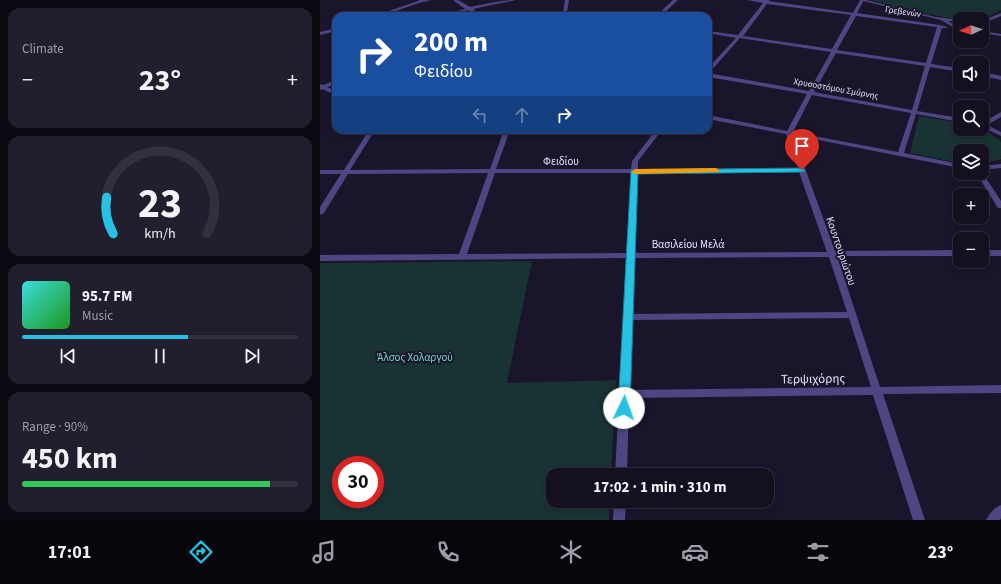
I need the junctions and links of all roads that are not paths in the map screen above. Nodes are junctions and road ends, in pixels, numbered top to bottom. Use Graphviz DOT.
graph roads {
  1 [pos="411,0"];
  2 [pos="424,0"];
  3 [pos="455,0"];
  4 [pos="514,0"];
  5 [pos="567,0"];
  6 [pos="676,0"];
  7 [pos="749,0"];
  8 [pos="862,0"];
  9 [pos="767,1"];
  10 [pos="395,9"];
  11 [pos="469,9"];
  12 [pos="387,12"];
  13 [pos="457,12"];
  14 [pos="474,12"];
  15 [pos="565,12"];
  16 [pos="662,12"];
  17 [pos="855,14"];
  18 [pos="1001,14"];
  19 [pos="939,18"];
  20 [pos="953,20"];
  21 [pos="989,21"];
  22 [pos="953,25"];
  23 [pos="940,26"];
  24 [pos="953,28"];
  25 [pos="332,30"];
  26 [pos="712,32"];
  27 [pos="989,33"];
  28 [pos="320,34"];
  29 [pos="1000,35"];
  30 [pos="740,36"];
  31 [pos="833,51"];
  32 [pos="928,66"];
  33 [pos="712,67"];
  34 [pos="953,69"];
  35 [pos="989,75"];
  36 [pos="712,76"];
  37 [pos="1001,78"];
  38 [pos="332,83"];
  39 [pos="321,87"];
  40 [pos="332,91"];
  41 [pos="810,93"];
  42 [pos="914,112"];
  43 [pos="1001,114"];
  44 [pos="712,118"];
  45 [pos="953,119"];
  46 [pos="989,121"];
  47 [pos="989,128"];
  48 [pos="789,133"];
  49 [pos="370,134"];
  50 [pos="506,134"];
  51 [pos="656,134"];
  52 [pos="1001,134"];
  53 [pos="901,154"];
  54 [pos="953,165"];
  55 [pos="1001,166"];
  56 [pos="989,167"];
  57 [pos="802,170"];
  58 [pos="320,172"];
  59 [pos="346,172"];
  60 [pos="492,172"];
  61 [pos="634,172"];
  62 [pos="984,180"];
  63 [pos="1001,206"];
  64 [pos="320,213"];
  65 [pos="953,253"];
  66 [pos="989,253"];
  67 [pos="1001,253"];
  68 [pos="832,254"];
  69 [pos="631,256"];
  70 [pos="462,257"];
  71 [pos="320,258"];
  72 [pos="851,316"];
  73 [pos="628,317"];
  74 [pos="1001,390"];
  75 [pos="877,391"];
  76 [pos="625,394"];
  77 [pos="621,468"];
  78 [pos="620,508"];
  79 [pos="1001,510"];
  80 [pos="619,520"];
  81 [pos="919,520"];
  82 [pos="992,520"];
  1 -- 10 [label="street"];
  2 -- 10 [label="street"];
  3 -- 11 [label="street"];
  4 -- 11 [label="street"];
  5 -- 15 [label="street"];
  6 -- 16 [label="street"];
  7 -- 9 [label="street, Γρεβενών"];
  8 -- 17 [label="street"];
  8 -- 19 [label="street"];
  9 -- 17 [label="street, Γρεβενών"];
  9 -- 30 [label="street"];
  10 -- 12 [label="street"];
  11 -- 13 [label="street"];
  11 -- 14 [label="street"];
  17 -- 23 [label="street, Γρεβενών"];
  17 -- 31 [label="street"];
  18 -- 21 [label="street"];
  19 -- 20 [label="street"];
  19 -- 22 [label="street"];
  23 -- 24 [label="street, Γρεβενών"];
  23 -- 32 [label="street"];
  25 -- 28 [label="street"];
  26 -- 30 [label="street"];
  27 -- 29 [label="street"];
  30 -- 31 [label="street"];
  30 -- 33 [label="street"];
  31 -- 32 [label="street"];
  31 -- 41 [label="street"];
  32 -- 34 [label="street"];
  32 -- 42 [label="street"];
  35 -- 37 [label="street"];
  36 -- 41 [label="street, Χρυσοστόμου Σμύρνης"];
  38 -- 39 [label="street"];
  39 -- 40 [label="street"];
  41 -- 42 [label="street, Χρυσοστόμου Σμύρνης"];
  41 -- 48 [label="street"];
  42 -- 45 [label="street, Χρυσοστόμου Σμύρνης"];
  42 -- 53 [label="street"];
  43 -- 46 [label="street"];
  44 -- 48 [label="street"];
  47 -- 52 [label="street"];
  48 -- 53 [label="street"];
  48 -- 57 [label="street, Κουντουριώτου"];
  49 -- 59 [label="street"];
  50 -- 60 [label="street"];
  51 -- 61 [label="street"];
  53 -- 54 [label="street"];
  55 -- 56 [label="street"];
  57 -- 61 [label="street, Φειδίου"];
  57 -- 68 [label="street, Κουντουριώτου"];
  58 -- 59 [label="street, Φειδίου"];
  59 -- 60 [label="street, Φειδίου"];
  59 -- 64 [label="street"];
  60 -- 61 [label="street, Φειδίου"];
  60 -- 70 [label="street"];
  61 -- 69 [label="street"];
  62 -- 63 [label="street"];
  65 -- 68 [label="street, Βασιλείου Μελά"];
  66 -- 67 [label="street"];
  68 -- 69 [label="street, Βασιλείου Μελά"];
  68 -- 72 [label="street, Κουντουριώτου"];
  69 -- 70 [label="street, Βασιλείου Μελά"];
  69 -- 73 [label="street"];
  70 -- 71 [label="street, Βασιλείου Μελά"];
  72 -- 73 [label="street"];
  72 -- 75 [label="street, Κουντουριώτου"];
  73 -- 76 [label="street"];
  74 -- 75 [label="street, Τερψιχόρης"];
  75 -- 76 [label="street, Τερψιχόρης"];
  75 -- 81 [label="street, Κουντουριώτου"];
  76 -- 77 [label="street"];
  78 -- 80 [label="street"];
  79 -- 82 [label="street"];
}
